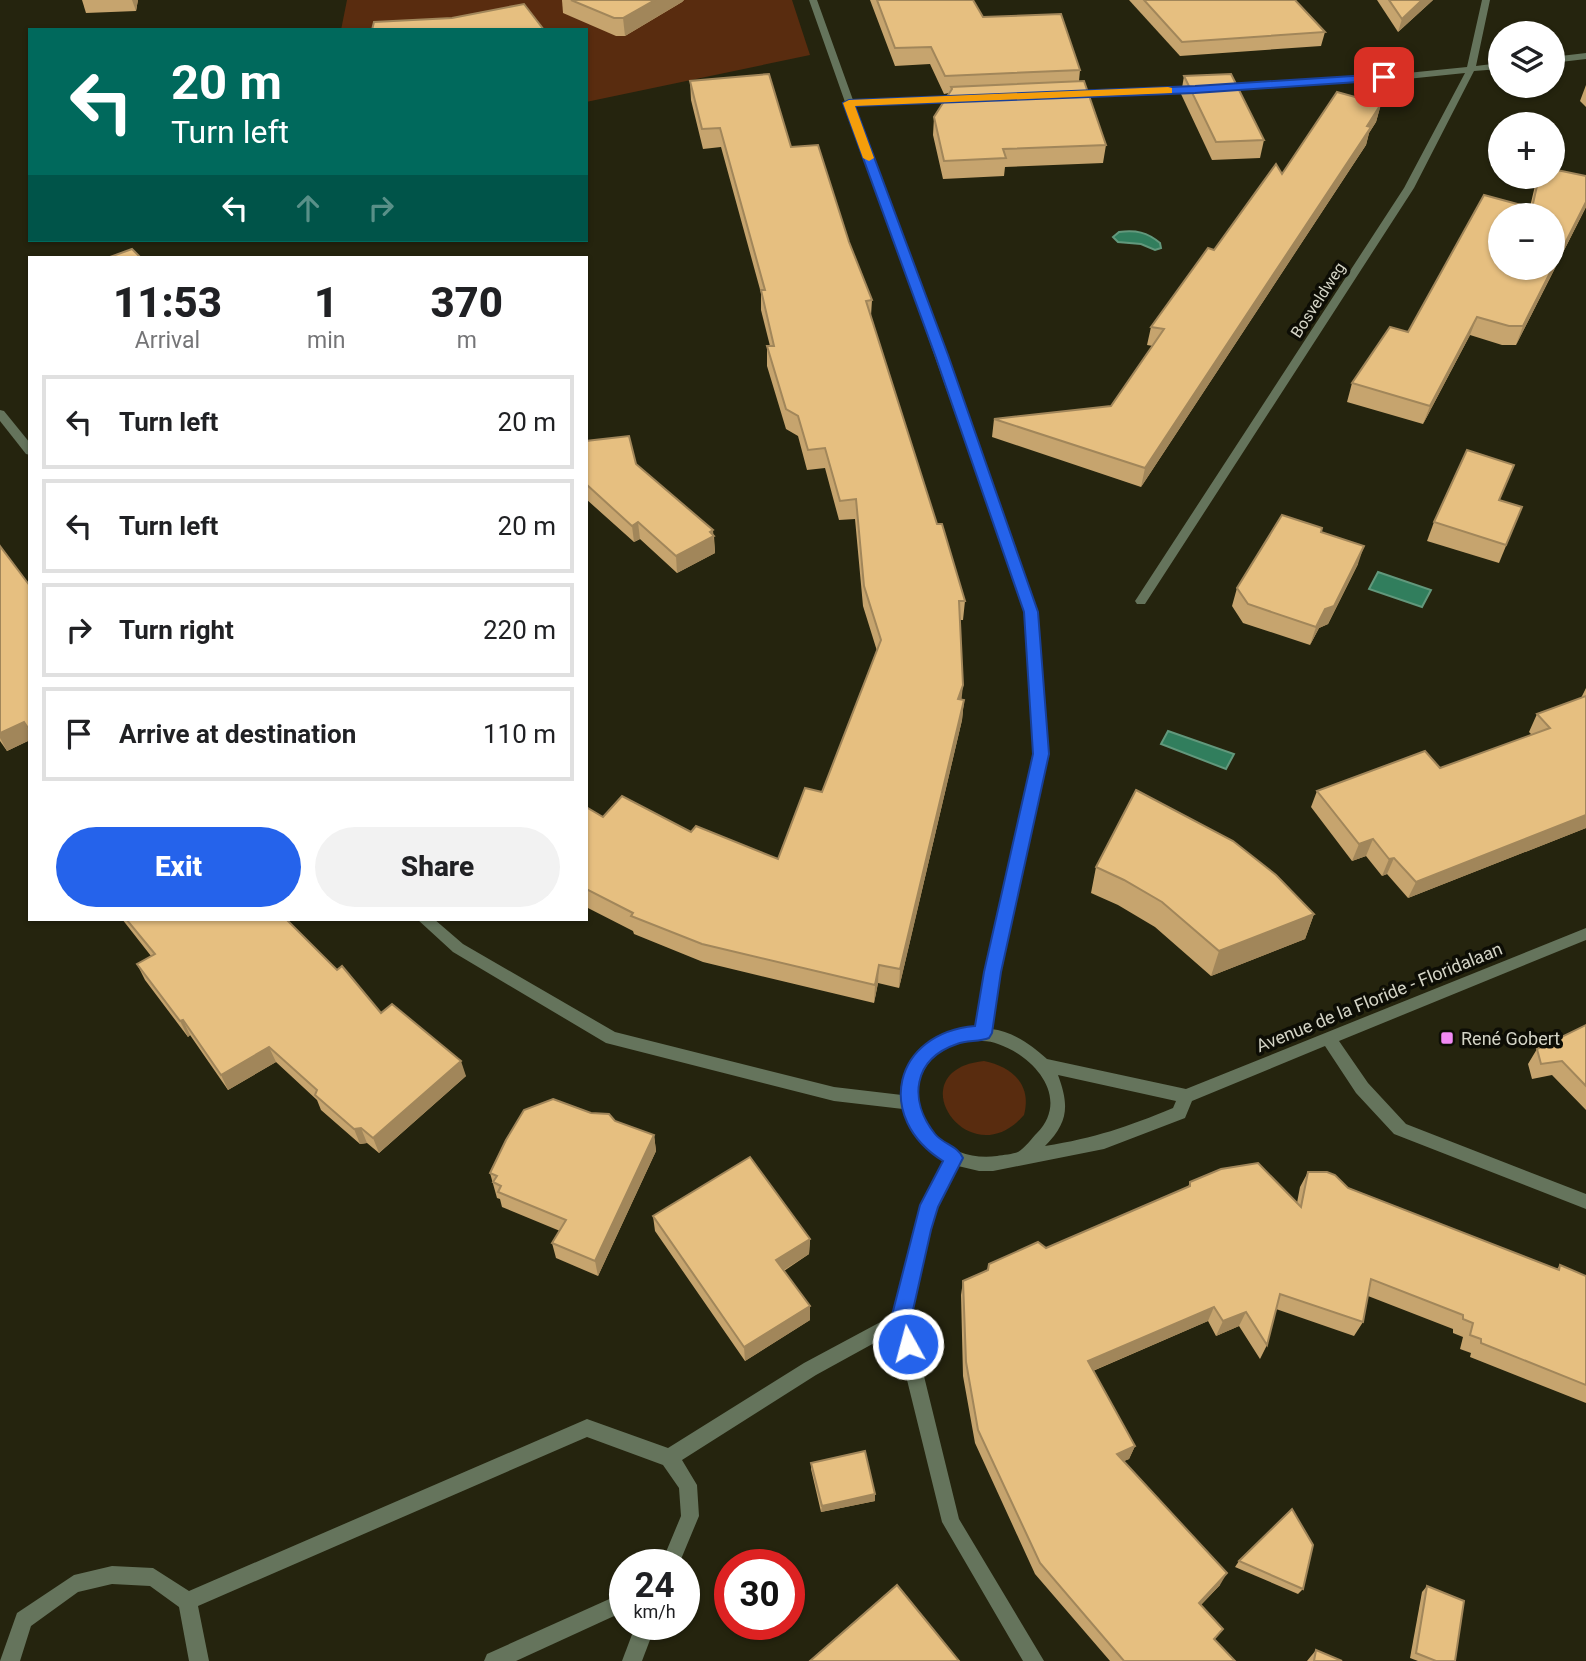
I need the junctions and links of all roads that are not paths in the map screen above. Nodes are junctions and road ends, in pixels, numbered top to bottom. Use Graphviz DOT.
graph roads {
  1 [pos="813,0"];
  2 [pos="1486,0"];
  3 [pos="1586,56"];
  4 [pos="1565,58"];
  5 [pos="1488,67"];
  6 [pos="1471,69"];
  7 [pos="1058,95"];
  8 [pos="975,98"];
  9 [pos="849,103"];
  10 [pos="0,414"];
  11 [pos="28,449"];
  12 [pos="1141,601"];
  13 [pos="426,921"];
  14 [pos="1586,934"];
  15 [pos="983,1033"];
  16 [pos="1329,1039"];
  17 [pos="1047,1066"];
  18 [pos="1186,1096"];
  19 [pos="909,1103"];
  20 [pos="1023,1157"];
  21 [pos="954,1158"];
  22 [pos="1586,1202"];
  23 [pos="901,1319"];
  24 [pos="669,1458"];
  25 [pos="676,1549"];
  26 [pos="187,1601"];
  27 [pos="609,1608"];
  28 [pos="640,1640"];
  29 [pos="10,1661"];
  30 [pos="199,1661"];
  31 [pos="494,1661"];
  32 [pos="632,1661"];
  33 [pos="1034,1661"];
  1 -- 9 [label="street"];
  2 -- 6 [label="street, Bosveldweg"];
  3 -- 4 [label="street"];
  5 -- 6 [label="street"];
  6 -- 7 [label="street"];
  6 -- 12 [label="street, Bosveldweg"];
  8 -- 9 [label="street"];
  9 -- 15 [label="street"];
  10 -- 11 [label="street"];
  13 -- 19 [label="street"];
  14 -- 16 [label="street, Avenue de la Floride - Floridalaan"];
  15 -- 17 [label="street"];
  15 -- 19 [label="street"];
  16 -- 18 [label="street, Avenue de la Floride - Floridalaan"];
  16 -- 22 [label="street"];
  17 -- 18 [label="street"];
  17 -- 20 [label="street, Avenue de la Floride - Floridalaan"];
  18 -- 20 [label="street, Avenue de la Floride - Floridalaan"];
  19 -- 21 [label="street, Avenue de la Floride - Floridalaan"];
  20 -- 21 [label="street, Avenue de la Floride - Floridalaan"];
  21 -- 23 [label="street"];
  23 -- 24 [label="street"];
  23 -- 33 [label="street"];
  24 -- 25 [label="street"];
  24 -- 26 [label="street"];
  26 -- 29 [label="street"];
  26 -- 30 [label="street"];
  27 -- 31 [label="street"];
  28 -- 32 [label="street"];
}
